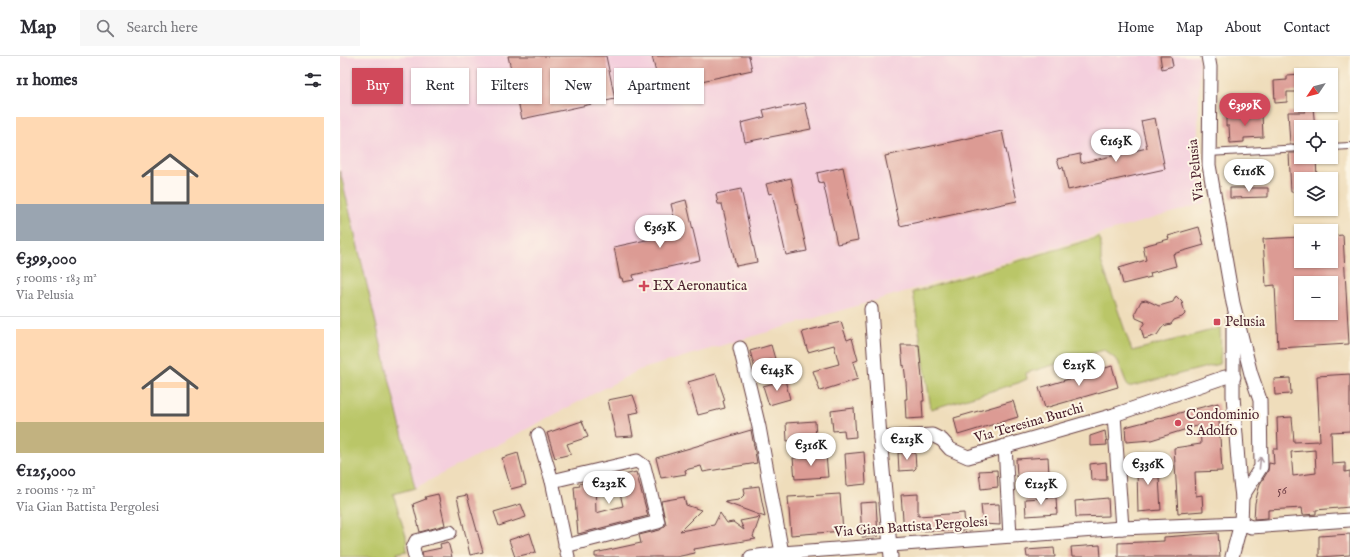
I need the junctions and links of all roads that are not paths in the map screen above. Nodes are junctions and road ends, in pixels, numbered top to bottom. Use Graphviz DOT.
graph roads {
  1 [pos="1208,56"];
  2 [pos="1350,146"];
  3 [pos="1338,147"];
  4 [pos="1294,148"];
  5 [pos="1208,153"];
  6 [pos="1233,303"];
  7 [pos="871,309"];
  8 [pos="740,348"];
  9 [pos="1251,374"];
  10 [pos="1234,377"];
  11 [pos="1114,416"];
  12 [pos="538,436"];
  13 [pos="880,438"];
  14 [pos="1005,446"];
  15 [pos="552,481"];
  16 [pos="1242,497"];
  17 [pos="1350,520"];
  18 [pos="1241,523"];
  19 [pos="1122,528"];
  20 [pos="450,532"];
  21 [pos="1010,536"];
  22 [pos="566,551"];
  23 [pos="891,551"];
  24 [pos="782,552"];
  25 [pos="415,557"];
  26 [pos="751,557"];
  27 [pos="1232,557"];
  1 -- 5 [label="street, Via Pelusia"];
  2 -- 3 [label="lane"];
  4 -- 5 [label="lane"];
  5 -- 6 [label="street, Via Pelusia"];
  6 -- 9 [label="street, Via Pelusia"];
  6 -- 10 [label="street, Via Pelusia"];
  7 -- 13 [label="street"];
  8 -- 24 [label="street"];
  9 -- 10 [label="street"];
  16 -- 9 [label="street, Via Pelusia, one-way"];
  10 -- 11 [label="street, Via Teresina Burchi"];
  10 -- 16 [label="street, Via Pelusia"];
  11 -- 14 [label="street, Via Teresina Burchi"];
  11 -- 19 [label="street"];
  12 -- 15 [label="street"];
  13 -- 14 [label="street, Via Teresina Burchi"];
  13 -- 23 [label="street"];
  14 -- 21 [label="street"];
  15 -- 22 [label="street"];
  15 -- 22 [label="street"];
  16 -- 18 [label="street, Via Pelusia"];
  17 -- 18 [label="street, Via Gian Battista Pergolesi"];
  18 -- 19 [label="street, Via Gian Battista Pergolesi"];
  18 -- 27 [label="street, Via Pelusia"];
  19 -- 21 [label="street, Via Gian Battista Pergolesi"];
  20 -- 25 [label="street"];
  21 -- 23 [label="street, Via Gian Battista Pergolesi"];
  23 -- 24 [label="street, Via Gian Battista Pergolesi"];
  24 -- 26 [label="street, Via Gian Battista Pergolesi"];
}
